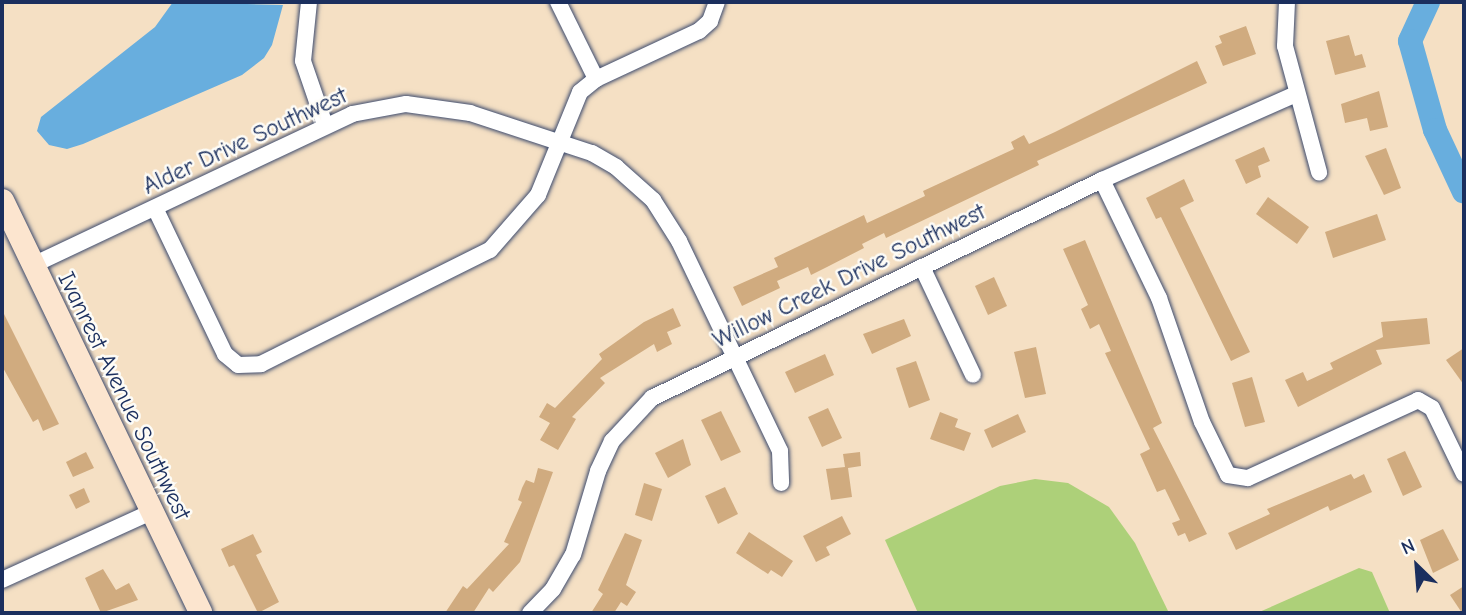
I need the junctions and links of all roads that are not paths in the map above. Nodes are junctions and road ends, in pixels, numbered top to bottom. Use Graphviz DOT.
graph roads {
  1 [pos="309,2"];
  2 [pos="558,2"];
  3 [pos="1287,2"];
  4 [pos="715,8"];
  5 [pos="596,79"];
  6 [pos="1296,94"];
  7 [pos="326,125"];
  8 [pos="559,140"];
  9 [pos="1319,172"];
  10 [pos="1102,180"];
  11 [pos="2,200"];
  12 [pos="155,208"];
  13 [pos="33,265"];
  14 [pos="922,267"];
  15 [pos="734,356"];
  16 [pos="973,375"];
  17 [pos="1464,474"];
  18 [pos="781,483"];
  19 [pos="150,512"];
  20 [pos="2,580"];
  21 [pos="201,613"];
  22 [pos="530,613"];
  1 -- 7 [label="street"];
  2 -- 5 [label="street"];
  3 -- 6 [label="street"];
  4 -- 5 [label="street"];
  5 -- 8 [label="street"];
  6 -- 9 [label="street"];
  6 -- 10 [label="street, Willow Creek Drive Southwest"];
  7 -- 8 [label="street, Alder Drive Southwest"];
  7 -- 12 [label="street, Alder Drive Southwest"];
  8 -- 12 [label="street"];
  8 -- 15 [label="street, Alder Drive Southwest"];
  10 -- 14 [label="street, Willow Creek Drive Southwest"];
  10 -- 17 [label="street"];
  11 -- 13 [label="street, Ivanrest Avenue Southwest"];
  12 -- 13 [label="street, Alder Drive Southwest"];
  13 -- 19 [label="street, Ivanrest Avenue Southwest"];
  14 -- 15 [label="street, Willow Creek Drive Southwest"];
  14 -- 16 [label="street"];
  15 -- 18 [label="street, Alder Drive Southwest"];
  15 -- 22 [label="street, Willow Creek Drive Southwest"];
  19 -- 20 [label="street"];
  19 -- 21 [label="street, Ivanrest Avenue Southwest"];
}
